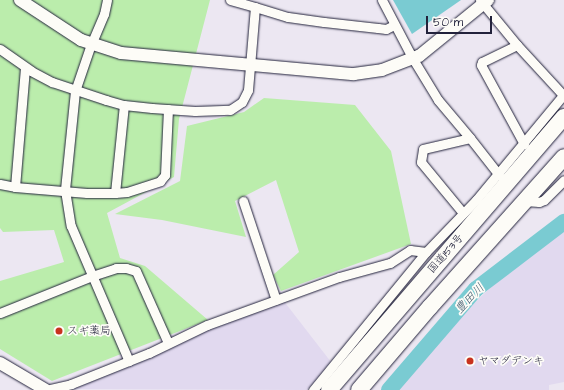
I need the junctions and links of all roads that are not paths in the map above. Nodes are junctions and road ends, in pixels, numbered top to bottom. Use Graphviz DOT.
graph roads {
  1 [pos="20,0"];
  2 [pos="107,0"];
  3 [pos="230,0"];
  4 [pos="382,0"];
  5 [pos="484,1"];
  6 [pos="254,7"];
  7 [pos="394,25"];
  8 [pos="91,44"];
  9 [pos="517,45"];
  10 [pos="0,49"];
  11 [pos="413,59"];
  12 [pos="249,65"];
  13 [pos="25,67"];
  14 [pos="74,91"];
  15 [pos="564,94"];
  16 [pos="124,105"];
  17 [pos="168,109"];
  18 [pos="564,117"];
  19 [pos="470,138"];
  20 [pos="524,144"];
  21 [pos="541,145"];
  22 [pos="516,152"];
  23 [pos="564,157"];
  24 [pos="499,175"];
  25 [pos="564,180"];
  26 [pos="0,184"];
  27 [pos="15,187"];
  28 [pos="65,190"];
  29 [pos="115,193"];
  30 [pos="243,201"];
  31 [pos="525,201"];
  32 [pos="479,211"];
  33 [pos="463,213"];
  34 [pos="497,233"];
  35 [pos="426,252"];
  36 [pos="92,276"];
  37 [pos="391,295"];
  38 [pos="410,295"];
  39 [pos="276,300"];
  40 [pos="0,313"];
  41 [pos="168,343"];
  42 [pos="129,361"];
  43 [pos="0,363"];
  44 [pos="46,390"];
  45 [pos="313,390"];
  46 [pos="329,390"];
  47 [pos="359,390"];
  1 -- 8 [label="street"];
  2 -- 8 [label="street"];
  3 -- 6 [label="street"];
  4 -- 7 [label="street"];
  5 -- 9 [label="street"];
  5 -- 11 [label="street"];
  6 -- 7 [label="street"];
  6 -- 12 [label="street"];
  7 -- 11 [label="street"];
  8 -- 12 [label="street"];
  8 -- 14 [label="street"];
  9 -- 15 [label="street"];
  9 -- 20 [label="street"];
  10 -- 13 [label="street"];
  11 -- 12 [label="street"];
  11 -- 19 [label="street"];
  12 -- 17 [label="street"];
  13 -- 14 [label="street"];
  13 -- 27 [label="street"];
  14 -- 16 [label="street"];
  14 -- 28 [label="street"];
  15 -- 20 [label="street"];
  16 -- 17 [label="street"];
  16 -- 29 [label="street"];
  17 -- 29 [label="street"];
  18 -- 21 [label="highway, 国道153号"];
  19 -- 24 [label="street"];
  19 -- 33 [label="street"];
  20 -- 22 [label="street"];
  21 -- 22 [label="street"];
  21 -- 32 [label="highway, 国道153号"];
  22 -- 24 [label="street"];
  23 -- 31 [label="highway, 国道153号"];
  24 -- 32 [label="street"];
  25 -- 31 [label="street"];
  26 -- 27 [label="street"];
  27 -- 28 [label="street"];
  28 -- 29 [label="street"];
  28 -- 36 [label="street"];
  30 -- 39 [label="street"];
  31 -- 34 [label="highway, 国道153号"];
  32 -- 33 [label="street"];
  32 -- 34 [label="highway"];
  32 -- 38 [label="highway, 国道153号"];
  33 -- 35 [label="street"];
  34 -- 47 [label="highway, 国道153号"];
  35 -- 37 [label="street"];
  35 -- 39 [label="street"];
  36 -- 40 [label="street"];
  36 -- 41 [label="street"];
  36 -- 42 [label="street"];
  37 -- 38 [label="street"];
  37 -- 45 [label="street"];
  38 -- 46 [label="highway, 国道153号"];
  39 -- 41 [label="street"];
  41 -- 42 [label="street"];
  42 -- 44 [label="street"];
  43 -- 44 [label="street"];
}
